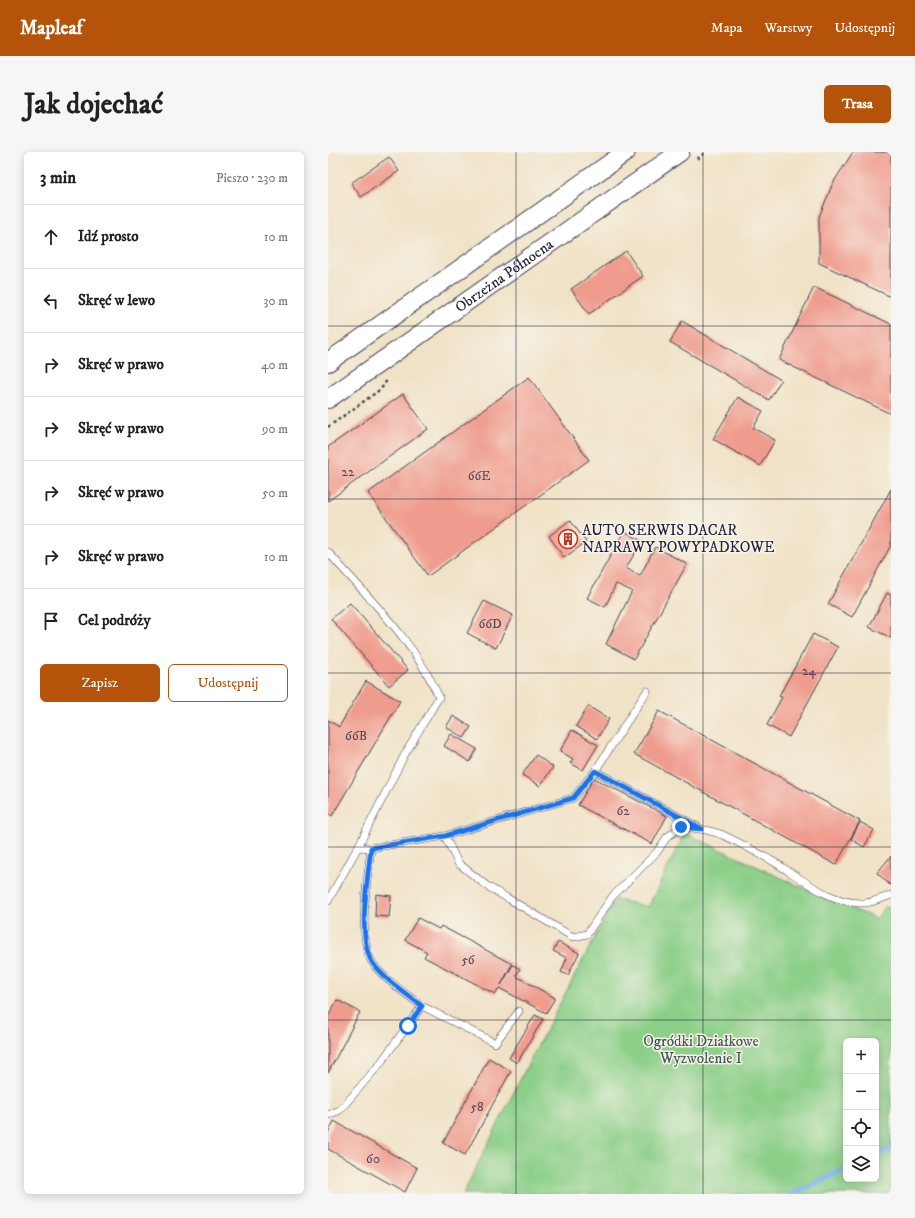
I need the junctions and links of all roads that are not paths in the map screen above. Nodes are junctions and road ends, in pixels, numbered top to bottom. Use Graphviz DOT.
graph roads {
  1 [pos="626,152"];
  2 [pos="680,152"];
  3 [pos="328,362"];
  4 [pos="328,399"];
  5 [pos="328,552"];
  6 [pos="646,691"];
  7 [pos="595,771"];
  8 [pos="702,829"];
  9 [pos="445,836"];
  10 [pos="358,847"];
  11 [pos="371,848"];
  12 [pos="891,895"];
  13 [pos="328,901"];
  14 [pos="422,1006"];
  15 [pos="519,1011"];
  16 [pos="328,1115"];
  1 -- 3 [label="street"];
  2 -- 4 [label="street, Obrzeżna Północna"];
  5 -- 10 [label="lane"];
  6 -- 7 [label="lane"];
  7 -- 8 [label="lane"];
  7 -- 9 [label="lane"];
  8 -- 9 [label="lane"];
  8 -- 12 [label="lane"];
  9 -- 11 [label="lane"];
  10 -- 11 [label="lane"];
  10 -- 13 [label="lane"];
  11 -- 14 [label="lane"];
  14 -- 15 [label="lane"];
  14 -- 16 [label="lane"];
}
